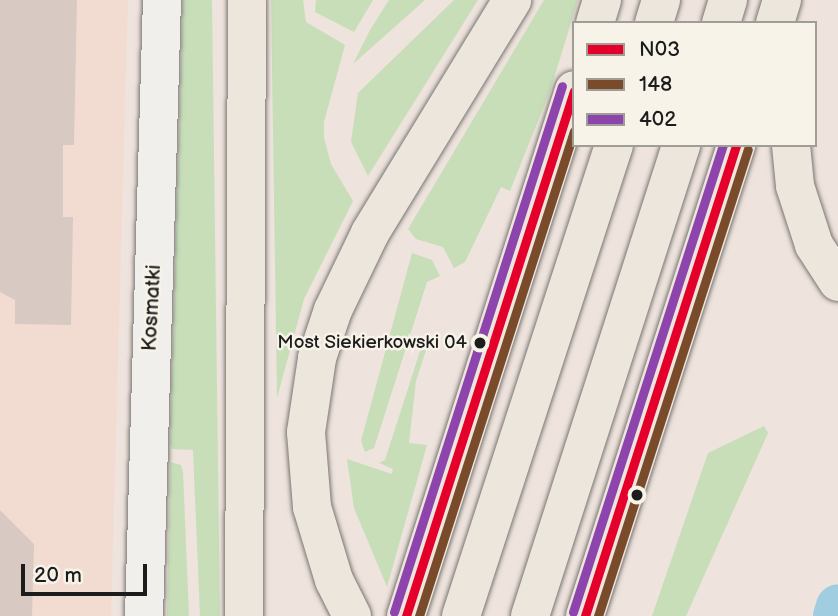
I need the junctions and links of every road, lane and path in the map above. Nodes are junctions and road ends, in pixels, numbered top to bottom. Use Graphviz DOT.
graph roads {
  1 [pos="162,0"];
  2 [pos="247,0"];
  3 [pos="512,0"];
  4 [pos="603,0"];
  5 [pos="661,0"];
  6 [pos="728,0"];
  7 [pos="782,0"];
  8 [pos="804,0"];
  9 [pos="596,21"];
  10 [pos="654,21"];
  11 [pos="722,21"];
  12 [pos="776,21"];
  13 [pos="800,21"];
  14 [pos="572,96"];
  15 [pos="613,147"];
  16 [pos="680,147"];
  17 [pos="735,147"];
  18 [pos="791,147"];
  19 [pos="838,282"];
  20 [pos="144,616"];
  21 [pos="244,616"];
  22 [pos="352,616"];
  23 [pos="406,616"];
  24 [pos="461,616"];
  25 [pos="530,616"];
  26 [pos="585,616"];
  1 -- 20 [label="street, Kosmatki"];
  2 -- 21 [label="main road"];
  3 -- 22 [label="main road"];
  4 -- 9 [label="main road"];
  5 -- 10 [label="main road"];
  6 -- 11 [label="main road"];
  7 -- 12 [label="main road"];
  8 -- 13 [label="main road"];
  14 -- 23 [label="main road"];
  15 -- 24 [label="main road"];
  16 -- 25 [label="main road"];
  17 -- 26 [label="main road"];
  18 -- 19 [label="main road"];
}
